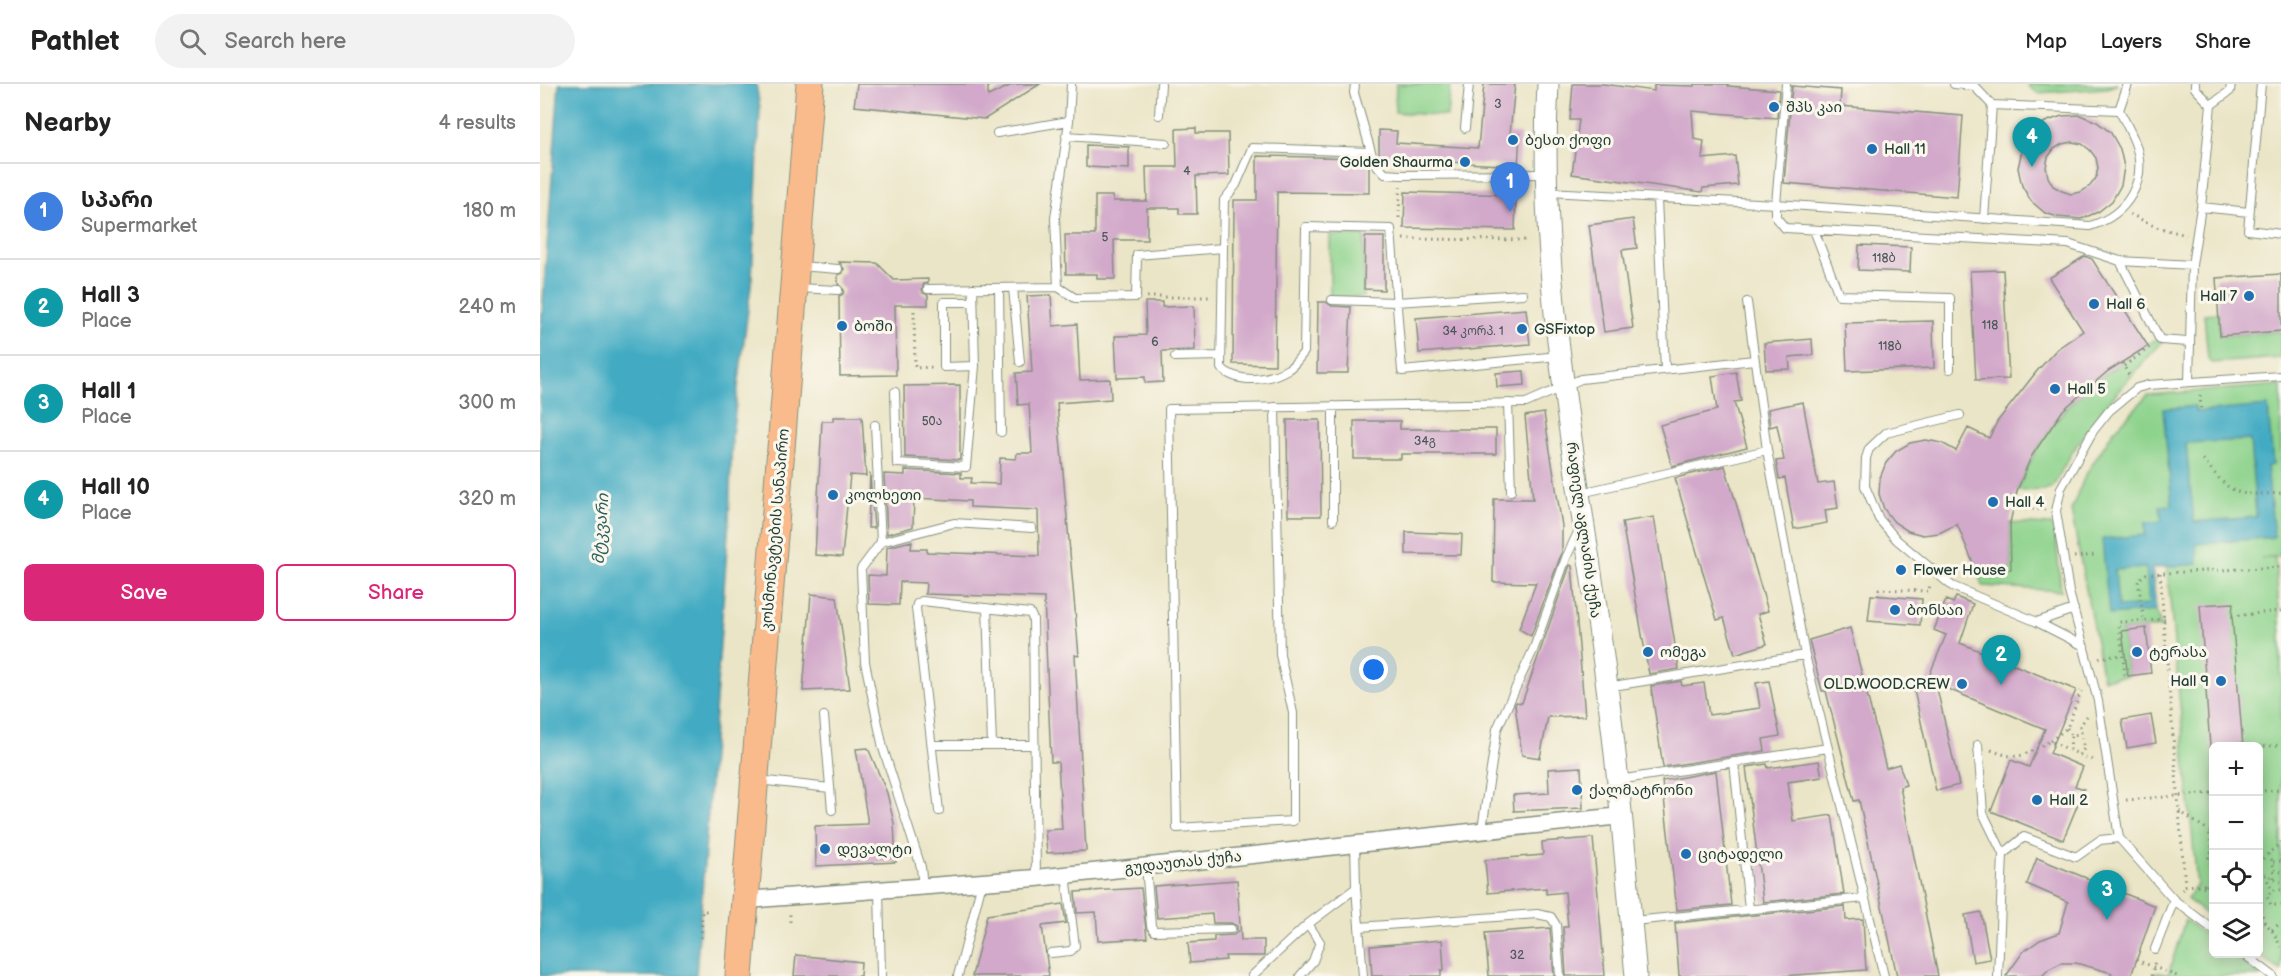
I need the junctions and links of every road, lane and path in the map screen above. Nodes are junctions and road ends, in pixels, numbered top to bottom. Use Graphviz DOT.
graph roads {
  1 [pos="810,84"];
  2 [pos="1071,84"];
  3 [pos="1161,84"];
  4 [pos="1355,84"];
  5 [pos="1469,84"];
  6 [pos="1548,84"];
  7 [pos="1786,84"];
  8 [pos="1954,84"];
  9 [pos="2128,84"];
  10 [pos="2195,84"];
  11 [pos="2231,84"];
  12 [pos="2261,84"];
  13 [pos="1977,85"];
  14 [pos="1992,105"];
  15 [pos="2211,105"];
  16 [pos="2119,110"];
  17 [pos="1160,115"];
  18 [pos="1069,121"];
  19 [pos="1466,128"];
  20 [pos="997,133"];
  21 [pos="1066,136"];
  22 [pos="1166,143"];
  23 [pos="1371,152"];
  24 [pos="1400,175"];
  25 [pos="1545,183"];
  26 [pos="1657,199"];
  27 [pos="1776,204"];
  28 [pos="2201,207"];
  29 [pos="2121,209"];
  30 [pos="2249,212"];
  31 [pos="1984,219"];
  32 [pos="1391,229"];
  33 [pos="1814,230"];
  34 [pos="2281,234"];
  35 [pos="2195,237"];
  36 [pos="1392,239"];
  37 [pos="1528,240"];
  38 [pos="1222,248"];
  39 [pos="2120,261"];
  40 [pos="2192,265"];
  41 [pos="838,269"];
  42 [pos="795,277"];
  43 [pos="1058,287"];
  44 [pos="973,288"];
  45 [pos="999,288"];
  46 [pos="1013,288"];
  47 [pos="838,290"];
  48 [pos="928,290"];
  49 [pos="1523,294"];
  50 [pos="1136,297"];
  51 [pos="1222,297"];
  52 [pos="1332,300"];
  53 [pos="973,302"];
  54 [pos="1396,302"];
  55 [pos="1748,302"];
  56 [pos="914,310"];
  57 [pos="2160,340"];
  58 [pos="2188,342"];
  59 [pos="1221,356"];
  60 [pos="1559,356"];
  61 [pos="1175,357"];
  62 [pos="1754,360"];
  63 [pos="1020,362"];
  64 [pos="975,366"];
  65 [pos="922,368"];
  66 [pos="1665,369"];
  67 [pos="1950,369"];
  68 [pos="2281,376"];
  69 [pos="2189,381"];
  70 [pos="1563,387"];
  71 [pos="2137,388"];
  72 [pos="895,392"];
  73 [pos="1508,403"];
  74 [pos="1275,406"];
  75 [pos="1333,406"];
  76 [pos="1960,415"];
  77 [pos="874,425"];
  78 [pos="1001,432"];
  79 [pos="1767,450"];
  80 [pos="2203,459"];
  81 [pos="1511,491"];
  82 [pos="2281,493"];
  83 [pos="1579,494"];
  84 [pos="2014,507"];
  85 [pos="2056,511"];
  86 [pos="1334,520"];
  87 [pos="1583,522"];
  88 [pos="1032,528"];
  89 [pos="881,542"];
  90 [pos="2096,555"];
  91 [pos="2063,558"];
  92 [pos="2281,567"];
  93 [pos="1933,570"];
  94 [pos="2160,573"];
  95 [pos="1878,596"];
  96 [pos="987,608"];
  97 [pos="2074,609"];
  98 [pos="2281,611"];
  99 [pos="2232,616"];
  100 [pos="2165,619"];
  101 [pos="2144,621"];
  102 [pos="2037,622"];
  103 [pos="2084,646"];
  104 [pos="2122,655"];
  105 [pos="1805,656"];
  106 [pos="2088,659"];
  107 [pos="2125,675"];
  108 [pos="2096,686"];
  109 [pos="1607,687"];
  110 [pos="2098,701"];
  111 [pos="824,716"];
  112 [pos="2067,728"];
  113 [pos="2081,734"];
  114 [pos="2071,735"];
  115 [pos="2050,741"];
  116 [pos="932,745"];
  117 [pos="992,745"];
  118 [pos="1034,745"];
  119 [pos="1978,745"];
  120 [pos="2281,745"];
  121 [pos="2263,747"];
  122 [pos="1828,748"];
  123 [pos="2070,750"];
  124 [pos="2079,755"];
  125 [pos="1734,762"];
  126 [pos="2109,768"];
  127 [pos="755,780"];
  128 [pos="1617,780"];
  129 [pos="830,788"];
  130 [pos="2281,789"];
  131 [pos="2263,791"];
  132 [pos="2209,793"];
  133 [pos="2178,795"];
  134 [pos="2114,801"];
  135 [pos="832,810"];
  136 [pos="939,811"];
  137 [pos="2179,811"];
  138 [pos="1621,816"];
  139 [pos="1482,829"];
  140 [pos="2209,830"];
  141 [pos="2119,838"];
  142 [pos="2281,842"];
  143 [pos="1355,843"];
  144 [pos="2003,854"];
  145 [pos="2268,854"];
  146 [pos="2263,859"];
  147 [pos="2281,861"];
  148 [pos="2273,862"];
  149 [pos="1146,866"];
  150 [pos="2274,870"];
  151 [pos="2281,872"];
  152 [pos="2265,874"];
  153 [pos="1066,875"];
  154 [pos="1036,878"];
  155 [pos="2209,880"];
  156 [pos="2279,880"];
  157 [pos="982,882"];
  158 [pos="2209,885"];
  159 [pos="2204,886"];
  160 [pos="923,887"];
  161 [pos="1356,888"];
  162 [pos="879,890"];
  163 [pos="2209,890"];
  164 [pos="2272,890"];
  165 [pos="2279,890"];
  166 [pos="1865,898"];
  167 [pos="746,900"];
  168 [pos="2174,900"];
  169 [pos="2269,902"];
  170 [pos="2263,904"];
  171 [pos="2281,906"];
  172 [pos="1749,909"];
  173 [pos="710,911"];
  174 [pos="2263,917"];
  175 [pos="1630,921"];
  176 [pos="2265,922"];
  177 [pos="2281,922"];
  178 [pos="1308,924"];
  179 [pos="2209,926"];
  180 [pos="1359,927"];
  181 [pos="1232,929"];
  182 [pos="2272,930"];
  183 [pos="701,938"];
  184 [pos="2281,947"];
  185 [pos="2155,949"];
  186 [pos="1051,953"];
  187 [pos="2249,958"];
  188 [pos="2136,960"];
  189 [pos="739,976"];
  190 [pos="881,976"];
  191 [pos="958,976"];
  192 [pos="1252,976"];
  193 [pos="1300,976"];
  194 [pos="1363,976"];
  195 [pos="1560,976"];
  196 [pos="1636,976"];
  197 [pos="1884,976"];
  198 [pos="1998,976"];
  199 [pos="2177,976"];
  200 [pos="2273,976"];
  1 -- 42 [label="main road, კოსმონავტების სანაპირო"];
  2 -- 18 [label="lane"];
  3 -- 17 [label="lane"];
  4 -- 23 [label="lane"];
  5 -- 19 [label="lane"];
  6 -- 25 [label="street, რაფიელ აგლაძის ქუჩა"];
  7 -- 27 [label="lane"];
  8 -- 13 [label="lane"];
  9 -- 16 [label="lane"];
  10 -- 15 [label="lane"];
  11 -- 15 [label="lane"];
  12 -- 30 [label="lane"];
  13 -- 14 [label="lane"];
  14 -- 16 [label="lane"];
  14 -- 31 [label="lane"];
  15 -- 28 [label="lane"];
  16 -- 29 [label="lane"];
  18 -- 20 [label="lane"];
  18 -- 21 [label="lane"];
  21 -- 22 [label="lane"];
  21 -- 43 [label="lane"];
  23 -- 24 [label="lane"];
  23 -- 38 [label="lane"];
  24 -- 25 [label="lane"];
  24 -- 32 [label="path"];
  25 -- 26 [label="lane"];
  25 -- 60 [label="street, რაფიელ აგლაძის ქუჩა"];
  26 -- 27 [label="lane"];
  26 -- 66 [label="lane"];
  27 -- 31 [label="lane"];
  27 -- 33 [label="lane"];
  28 -- 30 [label="lane"];
  28 -- 35 [label="lane"];
  29 -- 31 [label="lane"];
  29 -- 35 [label="path"];
  30 -- 34 [label="lane"];
  32 -- 36 [label="lane"];
  32 -- 59 [label="lane"];
  33 -- 39 [label="lane"];
  33 -- 67 [label="lane"];
  35 -- 40 [label="lane"];
  36 -- 37 [label="path"];
  36 -- 54 [label="lane"];
  38 -- 50 [label="lane"];
  38 -- 51 [label="lane"];
  39 -- 40 [label="lane"];
  39 -- 57 [label="lane"];
  40 -- 58 [label="lane"];
  41 -- 42 [label="lane"];
  42 -- 47 [label="lane"];
  42 -- 127 [label="main road, კოსმონავტების სანაპირო"];
  43 -- 46 [label="lane"];
  43 -- 50 [label="lane"];
  44 -- 45 [label="lane"];
  44 -- 48 [label="lane"];
  44 -- 53 [label="lane"];
  45 -- 46 [label="lane"];
  45 -- 78 [label="lane"];
  46 -- 63 [label="lane"];
  49 -- 54 [label="lane"];
  50 -- 51 [label="path"];
  51 -- 59 [label="lane"];
  52 -- 54 [label="lane"];
  53 -- 64 [label="lane"];
  53 -- 64 [label="lane"];
  54 -- 60 [label="lane"];
  55 -- 62 [label="lane"];
  56 -- 65 [label="path"];
  57 -- 58 [label="lane"];
  57 -- 71 [label="path"];
  58 -- 69 [label="lane"];
  59 -- 61 [label="lane"];
  60 -- 70 [label="street, რაფიელ აგლაძის ქუჩა"];
  62 -- 66 [label="lane"];
  62 -- 79 [label="lane"];
  64 -- 72 [label="lane"];
  66 -- 70 [label="lane"];
  68 -- 69 [label="lane"];
  69 -- 71 [label="lane"];
  70 -- 73 [label="lane"];
  70 -- 83 [label="street, რაფიელ აგლაძის ქუჩა"];
  71 -- 85 [label="lane"];
  73 -- 75 [label="lane"];
  73 -- 81 [label="lane"];
  74 -- 74 [label="lane"];
  74 -- 75 [label="lane"];
  75 -- 86 [label="lane"];
  76 -- 93 [label="lane"];
  77 -- 89 [label="lane"];
  79 -- 83 [label="lane"];
  79 -- 105 [label="lane"];
  80 -- 82 [label="path"];
  83 -- 87 [label="street, რაფიელ აგლაძის ქუჩა"];
  84 -- 85 [label="path"];
  85 -- 91 [label="lane"];
  87 -- 109 [label="street, რაფიელ აგლაძის ქუჩა"];
  87 -- 139 [label="lane"];
  88 -- 89 [label="lane"];
  89 -- 160 [label="lane"];
  90 -- 91 [label="path"];
  91 -- 97 [label="lane"];
  92 -- 94 [label="path"];
  93 -- 95 [label="path"];
  93 -- 102 [label="lane"];
  94 -- 100 [label="path"];
  94 -- 101 [label="path"];
  96 -- 116 [label="lane"];
  96 -- 117 [label="lane"];
  96 -- 118 [label="lane"];
  97 -- 102 [label="lane"];
  97 -- 103 [label="lane"];
  98 -- 99 [label="path"];
  100 -- 101 [label="path"];
  100 -- 133 [label="path"];
  101 -- 104 [label="path"];
  102 -- 103 [label="lane"];
  103 -- 106 [label="lane"];
  104 -- 106 [label="path"];
  104 -- 107 [label="path"];
  105 -- 109 [label="lane"];
  105 -- 122 [label="lane"];
  106 -- 108 [label="lane"];
  108 -- 110 [label="lane"];
  108 -- 112 [label="path"];
  109 -- 128 [label="street, რაფიელ აგლაძის ქუჩა"];
  110 -- 113 [label="path"];
  110 -- 126 [label="lane"];
  111 -- 129 [label="lane"];
  112 -- 114 [label="path"];
  112 -- 115 [label="path"];
  113 -- 114 [label="path"];
  113 -- 124 [label="path"];
  114 -- 123 [label="path"];
  115 -- 119 [label="path"];
  115 -- 123 [label="path"];
  116 -- 117 [label="lane"];
  116 -- 136 [label="lane"];
  117 -- 118 [label="lane"];
  118 -- 154 [label="lane"];
  119 -- 144 [label="lane"];
  120 -- 121 [label="path"];
  122 -- 125 [label="lane"];
  122 -- 166 [label="lane"];
  123 -- 124 [label="path"];
  124 -- 126 [label="path"];
  125 -- 128 [label="lane"];
  125 -- 172 [label="lane"];
  126 -- 134 [label="lane"];
  127 -- 129 [label="lane"];
  127 -- 167 [label="main road, კოსმონავტების სანაპირო"];
  128 -- 138 [label="street, რაფიელ აგლაძის ქუჩა"];
  129 -- 135 [label="lane"];
  130 -- 131 [label="path"];
  132 -- 133 [label="path"];
  133 -- 134 [label="path"];
  133 -- 137 [label="path"];
  134 -- 141 [label="lane"];
  137 -- 140 [label="path"];
  137 -- 159 [label="path"];
  138 -- 139 [label="street, გუდაუთას ქუჩა"];
  138 -- 175 [label="street, რაფიელ აგლაძის ქუჩა"];
  139 -- 143 [label="street, გუდაუთას ქუჩა"];
  141 -- 144 [label="lane"];
  141 -- 168 [label="lane"];
  142 -- 145 [label="path"];
  143 -- 149 [label="street, გუდაუთას ქუჩა"];
  143 -- 161 [label="lane"];
  144 -- 198 [label="lane"];
  145 -- 146 [label="path"];
  145 -- 148 [label="path"];
  147 -- 148 [label="path"];
  148 -- 150 [label="path"];
  149 -- 153 [label="street, გუდაუთას ქუჩა"];
  149 -- 181 [label="lane"];
  150 -- 151 [label="path"];
  150 -- 156 [label="path"];
  152 -- 156 [label="path"];
  152 -- 164 [label="path"];
  153 -- 154 [label="street, გუდაუთას ქუჩა"];
  153 -- 186 [label="lane"];
  154 -- 157 [label="street, გუდაუთას ქუჩა"];
  155 -- 159 [label="path"];
  156 -- 165 [label="path"];
  157 -- 160 [label="street, გუდაუთას ქუჩა"];
  157 -- 191 [label="lane"];
  158 -- 159 [label="path"];
  159 -- 163 [label="path"];
  160 -- 162 [label="street, გუდაუთას ქუჩა"];
  161 -- 178 [label="lane"];
  161 -- 180 [label="lane"];
  162 -- 167 [label="street, გუდაუთას ქუჩა"];
  162 -- 190 [label="lane"];
  164 -- 165 [label="path"];
  164 -- 169 [label="path"];
  166 -- 172 [label="lane"];
  166 -- 197 [label="lane"];
  167 -- 189 [label="main road, კოსმონავტების სანაპირო"];
  168 -- 179 [label="lane"];
  168 -- 185 [label="lane"];
  169 -- 170 [label="path"];
  169 -- 171 [label="path"];
  172 -- 175 [label="lane"];
  173 -- 183 [label="path"];
  174 -- 176 [label="path"];
  175 -- 196 [label="street, რაფიელ აგლაძის ქუჩა"];
  176 -- 182 [label="path"];
  177 -- 182 [label="path"];
  178 -- 192 [label="lane"];
  178 -- 193 [label="lane"];
  180 -- 194 [label="lane"];
  180 -- 195 [label="lane"];
  182 -- 184 [label="path"];
  187 -- 200 [label="lane"];
  188 -- 199 [label="path"];
}
